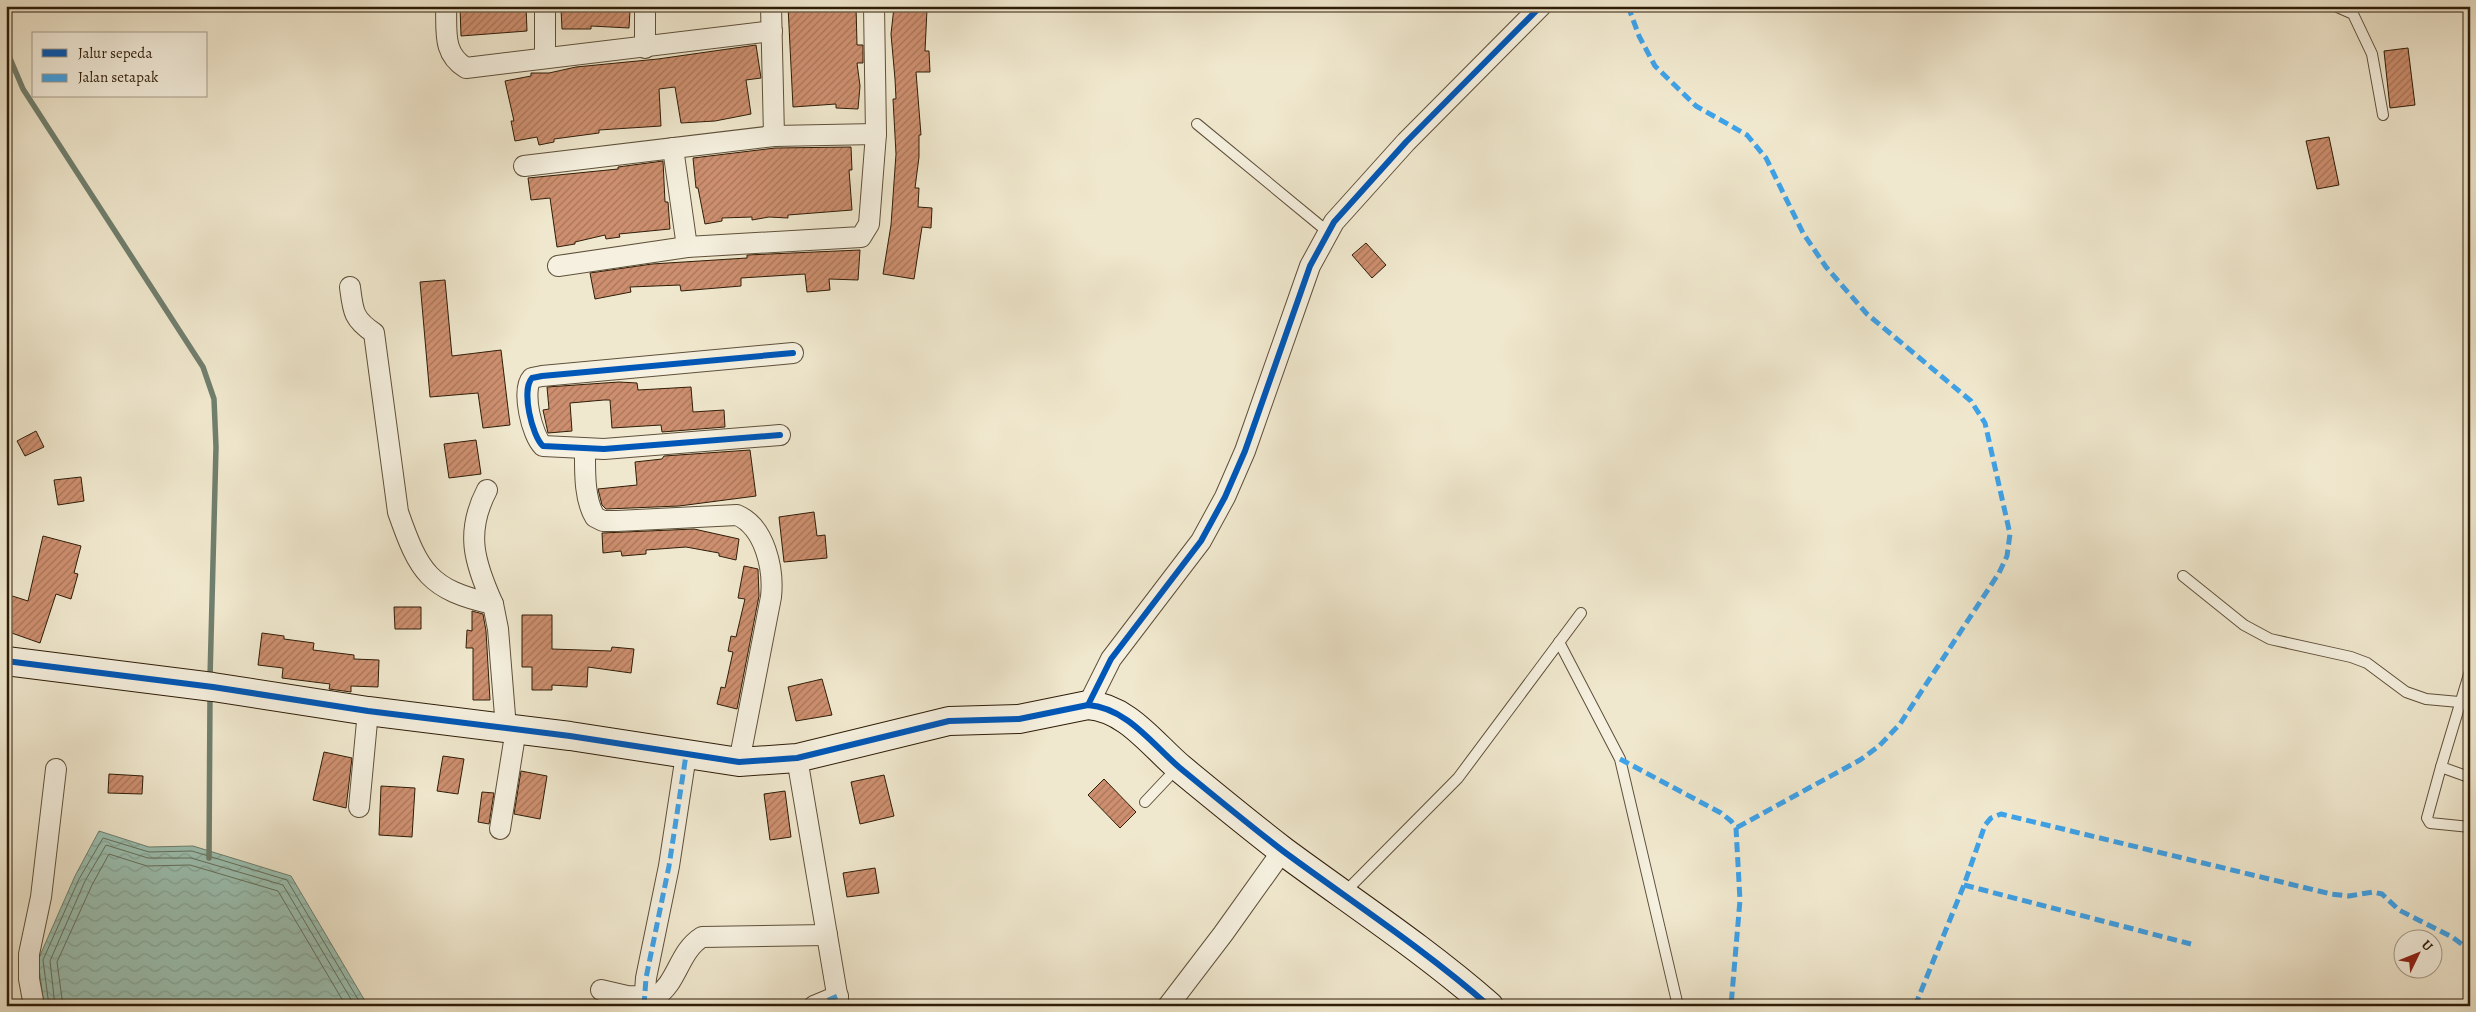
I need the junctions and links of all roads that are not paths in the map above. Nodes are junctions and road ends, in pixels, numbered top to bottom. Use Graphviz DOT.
graph roads {
  1 [pos="446,6"];
  2 [pos="545,6"];
  3 [pos="645,6"];
  4 [pos="771,6"];
  5 [pos="874,6"];
  6 [pos="1541,6"];
  7 [pos="2336,6"];
  8 [pos="772,31"];
  9 [pos="645,48"];
  10 [pos="545,56"];
  11 [pos="2383,115"];
  12 [pos="1197,124"];
  13 [pos="876,134"];
  14 [pos="774,136"];
  15 [pos="673,148"];
  16 [pos="524,166"];
  17 [pos="1328,232"];
  18 [pos="686,246"];
  19 [pos="558,266"];
  20 [pos="350,287"];
  21 [pos="793,353"];
  22 [pos="780,435"];
  23 [pos="584,450"];
  24 [pos="487,490"];
  25 [pos="2183,576"];
  26 [pos="493,604"];
  27 [pos="1581,613"];
  28 [pos="1559,642"];
  29 [pos="6,661"];
  30 [pos="2470,671"];
  31 [pos="2459,702"];
  32 [pos="1088,705"];
  33 [pos="368,711"];
  34 [pos="511,728"];
  35 [pos="686,755"];
  36 [pos="797,758"];
  37 [pos="739,762"];
  38 [pos="1178,766"];
  39 [pos="2441,767"];
  40 [pos="56,769"];
  41 [pos="2466,776"];
  42 [pos="1145,802"];
  43 [pos="359,807"];
  44 [pos="2470,827"];
  45 [pos="500,829"];
  46 [pos="1283,850"];
  47 [pos="1344,894"];
  48 [pos="827,935"];
  49 [pos="601,990"];
  50 [pos="838,1001"];
  51 [pos="645,1002"];
  52 [pos="34,1006"];
  53 [pos="814,1006"];
  54 [pos="1168,1006"];
  55 [pos="1489,1006"];
  56 [pos="1678,1006"];
  1 -- 10 [label="street"];
  2 -- 10 [label="street"];
  3 -- 9 [label="street"];
  4 -- 8 [label="street"];
  5 -- 13 [label="street"];
  6 -- 17 [label="street"];
  7 -- 11 [label="lane"];
  8 -- 9 [label="street"];
  8 -- 14 [label="street"];
  9 -- 10 [label="street"];
  12 -- 17 [label="lane"];
  13 -- 14 [label="street"];
  13 -- 18 [label="street"];
  14 -- 15 [label="street"];
  15 -- 16 [label="street"];
  15 -- 18 [label="street"];
  17 -- 32 [label="street"];
  18 -- 19 [label="street"];
  20 -- 26 [label="street"];
  21 -- 23 [label="street"];
  22 -- 23 [label="street"];
  23 -- 37 [label="street"];
  24 -- 26 [label="street"];
  25 -- 31 [label="lane"];
  26 -- 34 [label="street"];
  27 -- 28 [label="lane"];
  28 -- 47 [label="lane"];
  28 -- 56 [label="lane"];
  29 -- 33 [label="street"];
  30 -- 31 [label="lane"];
  31 -- 39 [label="lane"];
  32 -- 36 [label="street"];
  32 -- 38 [label="street"];
  33 -- 34 [label="street"];
  33 -- 43 [label="street"];
  34 -- 35 [label="street"];
  34 -- 45 [label="street"];
  35 -- 37 [label="street"];
  35 -- 51 [label="street"];
  36 -- 37 [label="street"];
  36 -- 48 [label="street"];
  38 -- 42 [label="lane"];
  38 -- 46 [label="street"];
  39 -- 41 [label="lane"];
  39 -- 44 [label="lane"];
  40 -- 52 [label="street"];
  46 -- 47 [label="street"];
  46 -- 54 [label="street"];
  47 -- 55 [label="street"];
  48 -- 50 [label="street"];
  48 -- 51 [label="street"];
  49 -- 51 [label="street"];
  50 -- 53 [label="street"];
}
